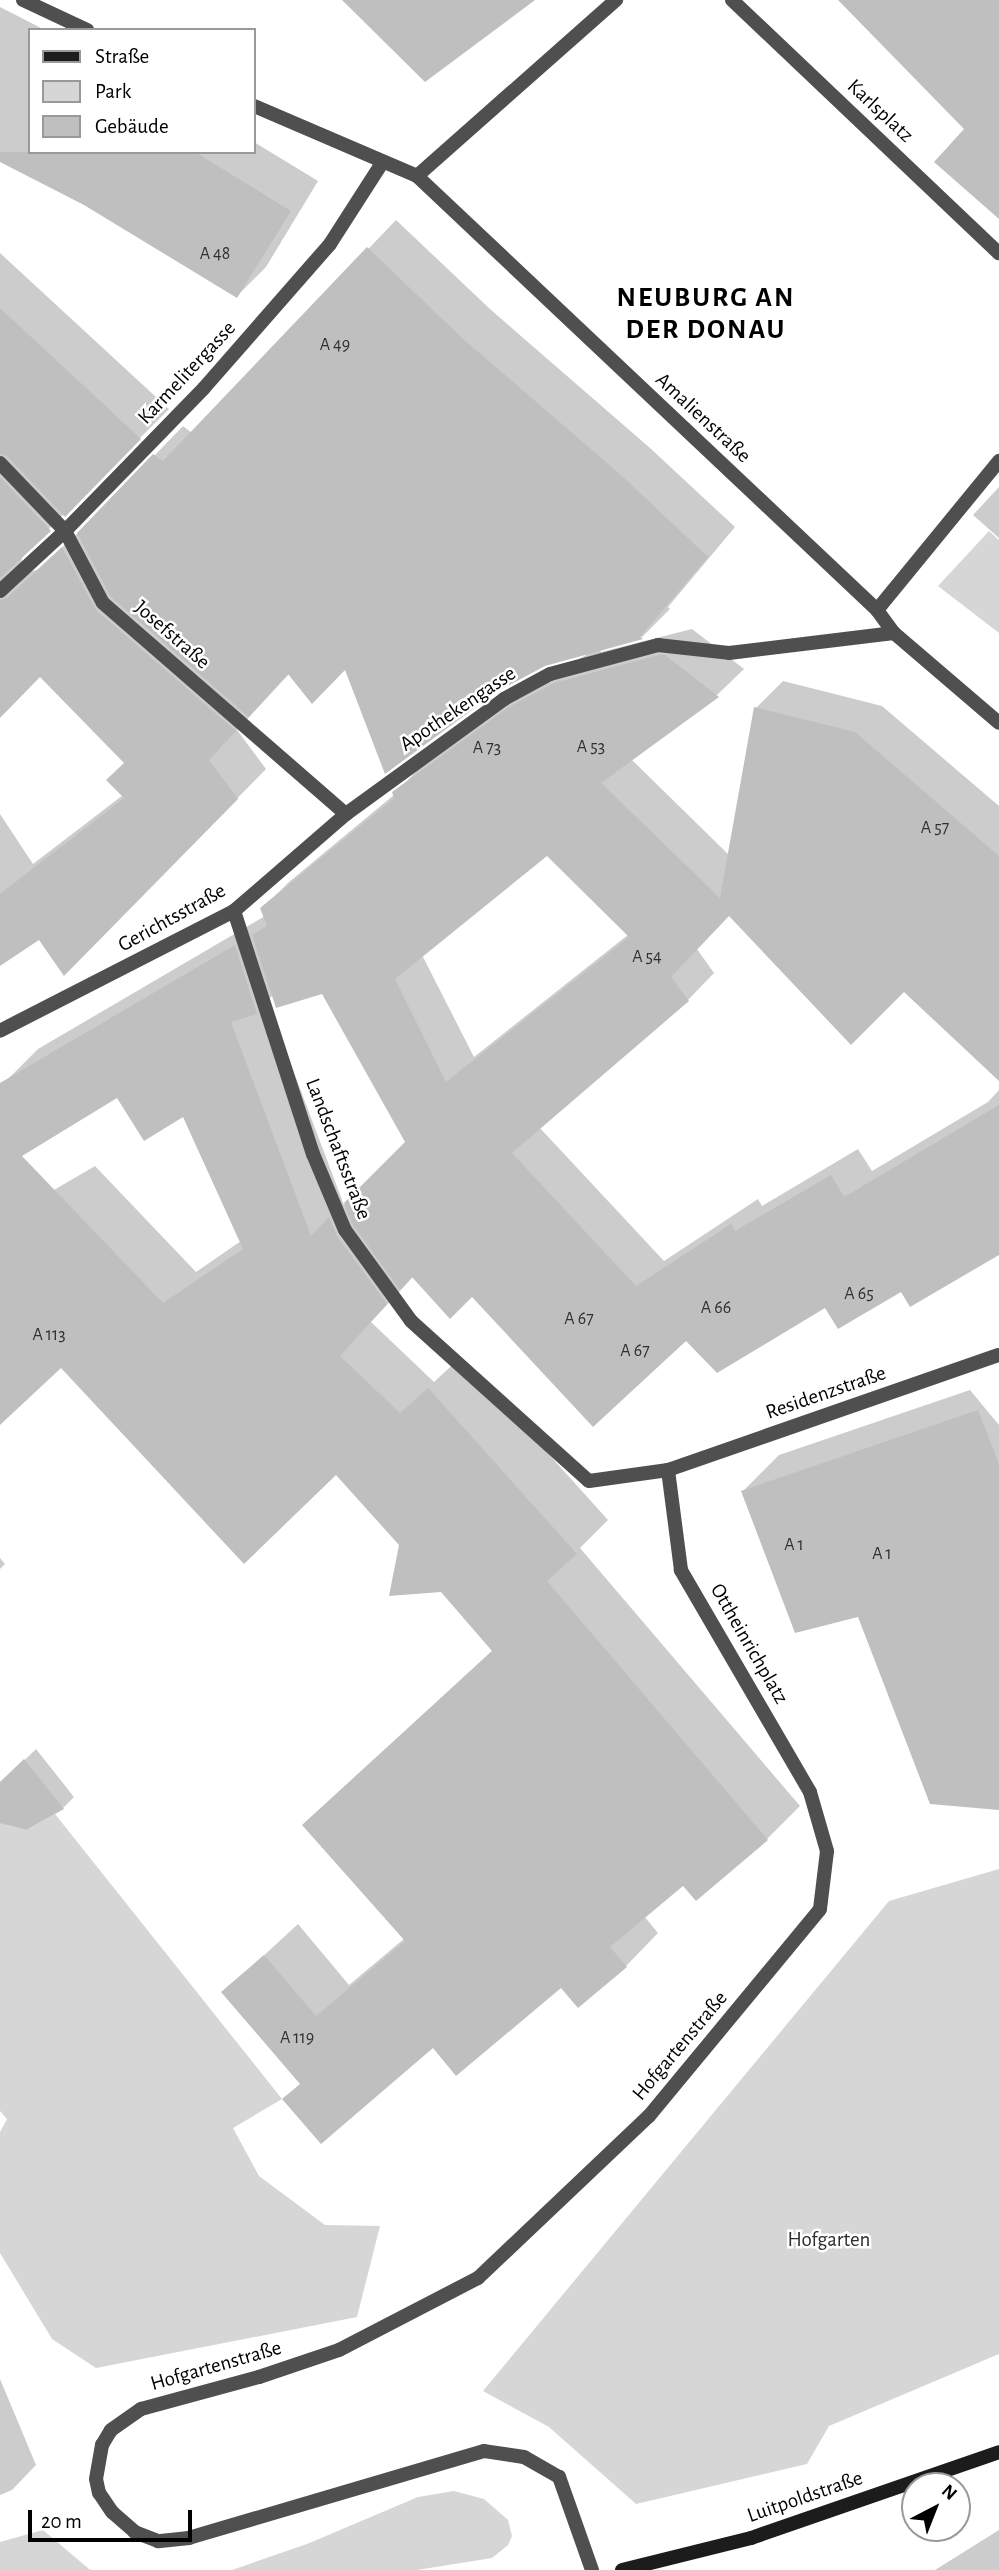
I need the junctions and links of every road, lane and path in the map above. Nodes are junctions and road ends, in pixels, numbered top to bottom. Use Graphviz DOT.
graph roads {
  1 [pos="23,0"];
  2 [pos="616,0"];
  3 [pos="732,0"];
  4 [pos="83,28"];
  5 [pos="256,107"];
  6 [pos="382,163"];
  7 [pos="417,176"];
  8 [pos="999,253"];
  9 [pos="999,461"];
  10 [pos="0,463"];
  11 [pos="65,531"];
  12 [pos="0,591"];
  13 [pos="877,610"];
  14 [pos="894,633"];
  15 [pos="999,723"];
  16 [pos="346,814"];
  17 [pos="234,911"];
  18 [pos="0,1031"];
  19 [pos="999,1355"];
  20 [pos="668,1470"];
  21 [pos="820,1909"];
  22 [pos="999,2452"];
  23 [pos="592,2570"];
  24 [pos="622,2570"];
  1 -- 4 [label="street"];
  2 -- 7 [label="street"];
  3 -- 8 [label="street, Karlsplatz"];
  5 -- 6 [label="street, Amalienstraße"];
  6 -- 7 [label="street, Amalienstraße"];
  6 -- 11 [label="street, Karmelitergasse"];
  7 -- 13 [label="street, Amalienstraße"];
  9 -- 13 [label="street"];
  10 -- 11 [label="street, Josefstraße"];
  11 -- 12 [label="street, Karmelitergasse"];
  11 -- 16 [label="street, Josefstraße"];
  13 -- 14 [label="street, Amalienstraße"];
  14 -- 15 [label="street, Amalienstraße"];
  14 -- 16 [label="street, Apothekengasse"];
  16 -- 17 [label="street, Gerichtsstraße"];
  17 -- 18 [label="street, Gerichtsstraße"];
  17 -- 20 [label="street, Landschaftsstraße"];
  19 -- 20 [label="street, Residenzstraße"];
  20 -- 21 [label="street, Ottheinrichplatz"];
  21 -- 23 [label="street, Hofgartenstraße"];
  22 -- 24 [label="main road, Luitpoldstraße"];
}
